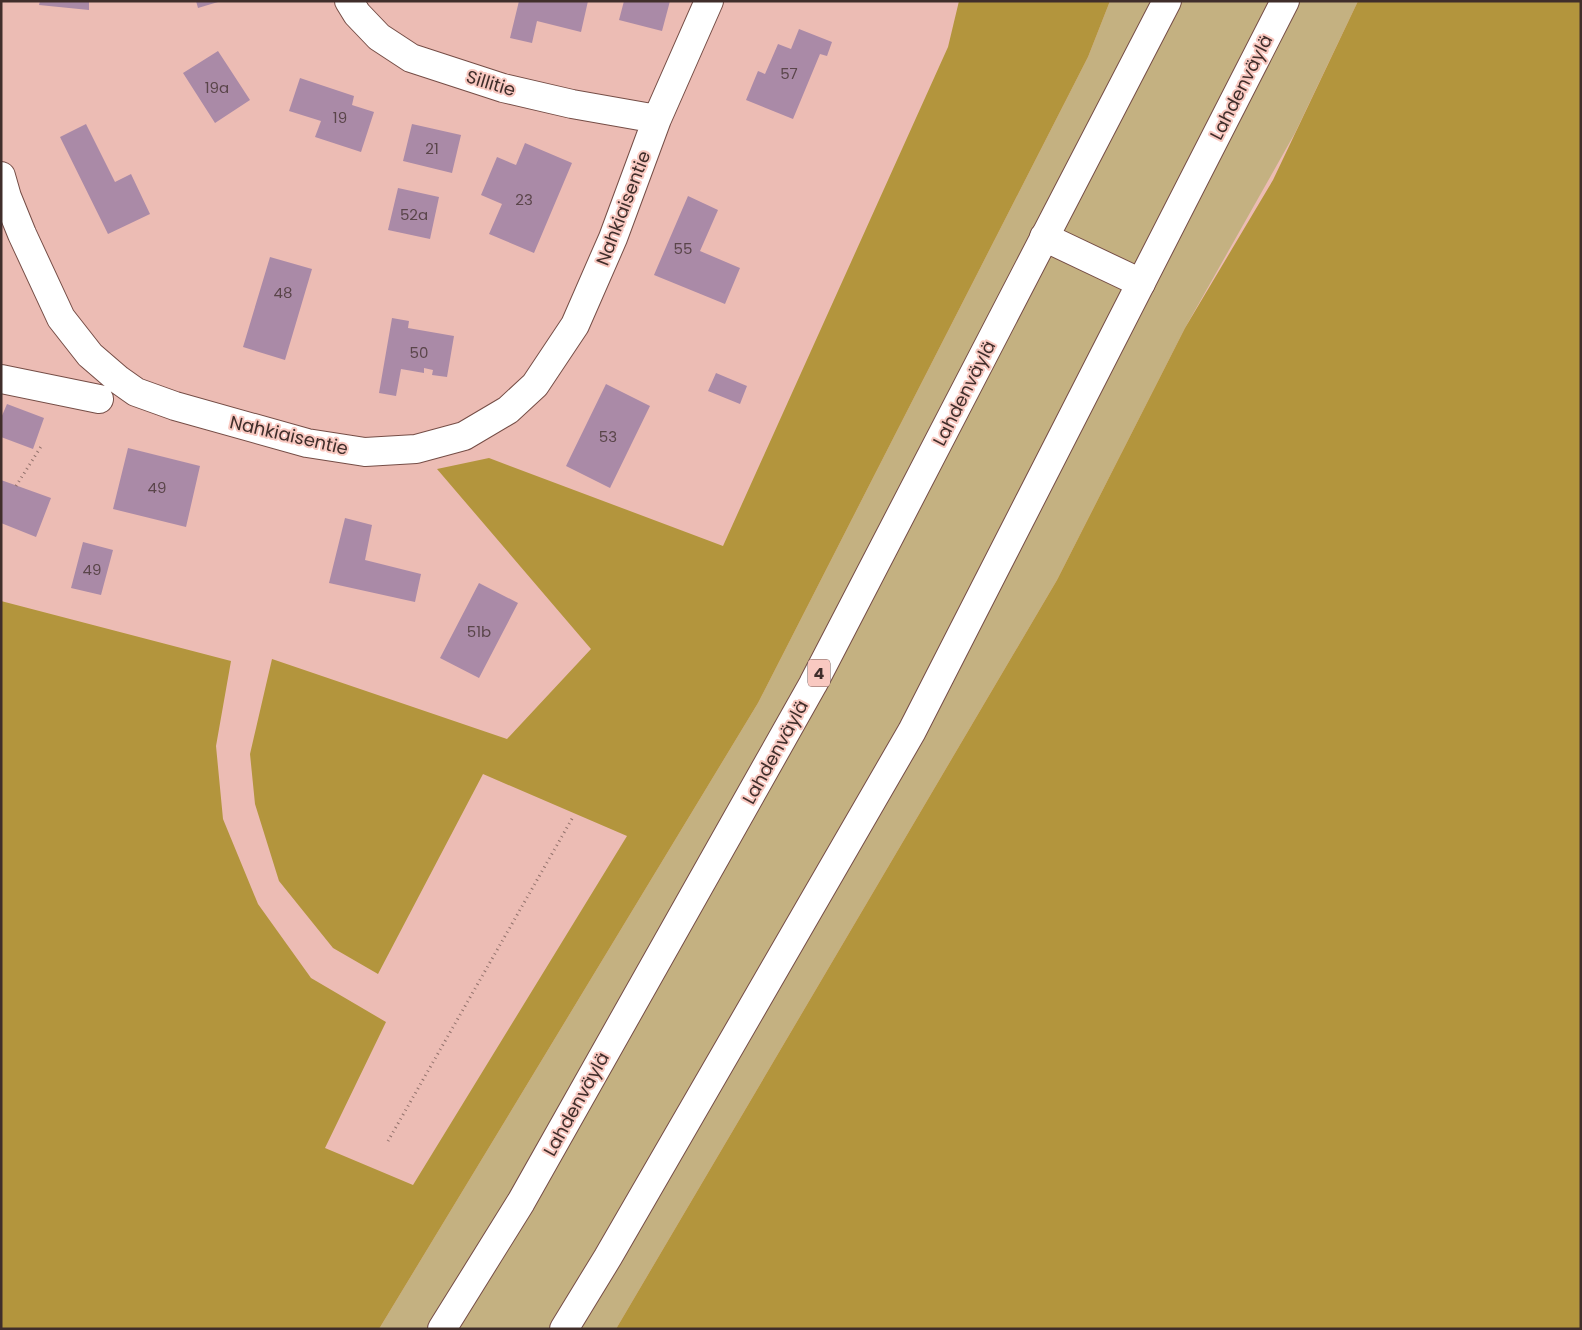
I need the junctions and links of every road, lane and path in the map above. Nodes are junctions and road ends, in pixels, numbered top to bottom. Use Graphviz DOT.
graph roads {
  1 [pos="349,1"];
  2 [pos="710,1"];
  3 [pos="1166,1"];
  4 [pos="1285,1"];
  5 [pos="657,119"];
  6 [pos="1,176"];
  7 [pos="12,233"];
  8 [pos="1044,237"];
  9 [pos="1141,283"];
  10 [pos="1,379"];
  11 [pos="99,399"];
  12 [pos="42,445"];
  13 [pos="16,486"];
  14 [pos="573,817"];
  15 [pos="388,1141"];
  16 [pos="442,1329"];
  17 [pos="564,1329"];
  1 -- 5 [label="main road, Sillitie"];
  2 -- 5 [label="main road, Nahkiaisentie"];
  3 -- 8 [label="main road, Lahdenväylä / 4"];
  4 -- 9 [label="main road, Lahdenväylä"];
  5 -- 7 [label="main road, Nahkiaisentie"];
  6 -- 7 [label="main road, Nahkiaisentie"];
  8 -- 9 [label="main road"];
  8 -- 16 [label="main road, Lahdenväylä / 4"];
  9 -- 17 [label="main road, Lahdenväylä"];
  10 -- 11 [label="main road"];
  12 -- 13 [label="path"];
  14 -- 15 [label="path"];
}
